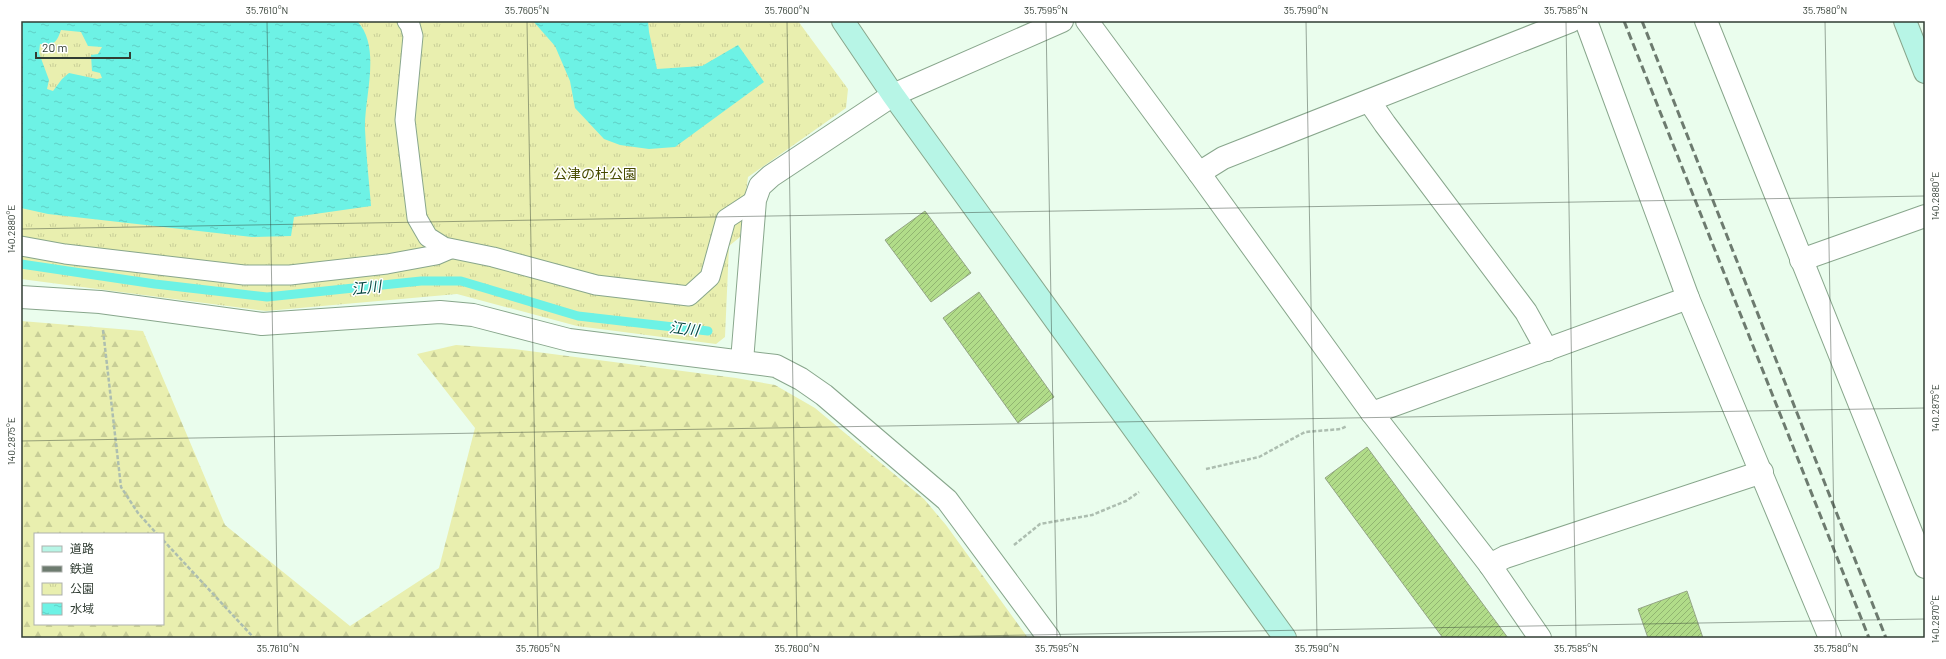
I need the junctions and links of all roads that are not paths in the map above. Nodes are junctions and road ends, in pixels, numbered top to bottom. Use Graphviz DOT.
graph roads {
  1 [pos="407,21"];
  2 [pos="843,21"];
  3 [pos="1062,21"];
  4 [pos="1087,21"];
  5 [pos="1571,21"];
  6 [pos="1586,21"];
  7 [pos="1706,21"];
  8 [pos="1905,21"];
  9 [pos="1925,72"];
  10 [pos="893,95"];
  11 [pos="1369,101"];
  12 [pos="1200,173"];
  13 [pos="755,200"];
  14 [pos="1925,216"];
  15 [pos="21,246"];
  16 [pos="450,248"];
  17 [pos="1801,260"];
  18 [pos="21,297"];
  19 [pos="1688,298"];
  20 [pos="1547,350"];
  21 [pos="742,361"];
  22 [pos="1372,413"];
  23 [pos="1762,472"];
  24 [pos="1490,565"];
  25 [pos="1925,567"];
  26 [pos="1049,638"];
  27 [pos="1284,638"];
  28 [pos="1540,638"];
  29 [pos="1830,638"];
  1 -- 16 [label="lane"];
  2 -- 10 [label="street"];
  3 -- 10 [label="street"];
  4 -- 12 [label="street"];
  5 -- 11 [label="street"];
  6 -- 19 [label="street"];
  7 -- 17 [label="street"];
  8 -- 9 [label="street"];
  10 -- 13 [label="street"];
  10 -- 27 [label="street"];
  11 -- 12 [label="street"];
  11 -- 20 [label="street"];
  12 -- 22 [label="street"];
  13 -- 16 [label="lane"];
  13 -- 21 [label="street"];
  14 -- 17 [label="street"];
  15 -- 16 [label="lane"];
  17 -- 25 [label="street"];
  18 -- 21 [label="street"];
  19 -- 20 [label="street"];
  19 -- 23 [label="street"];
  20 -- 22 [label="street"];
  21 -- 26 [label="street"];
  22 -- 24 [label="street"];
  23 -- 24 [label="street"];
  23 -- 29 [label="street"];
  24 -- 28 [label="street"];
}
